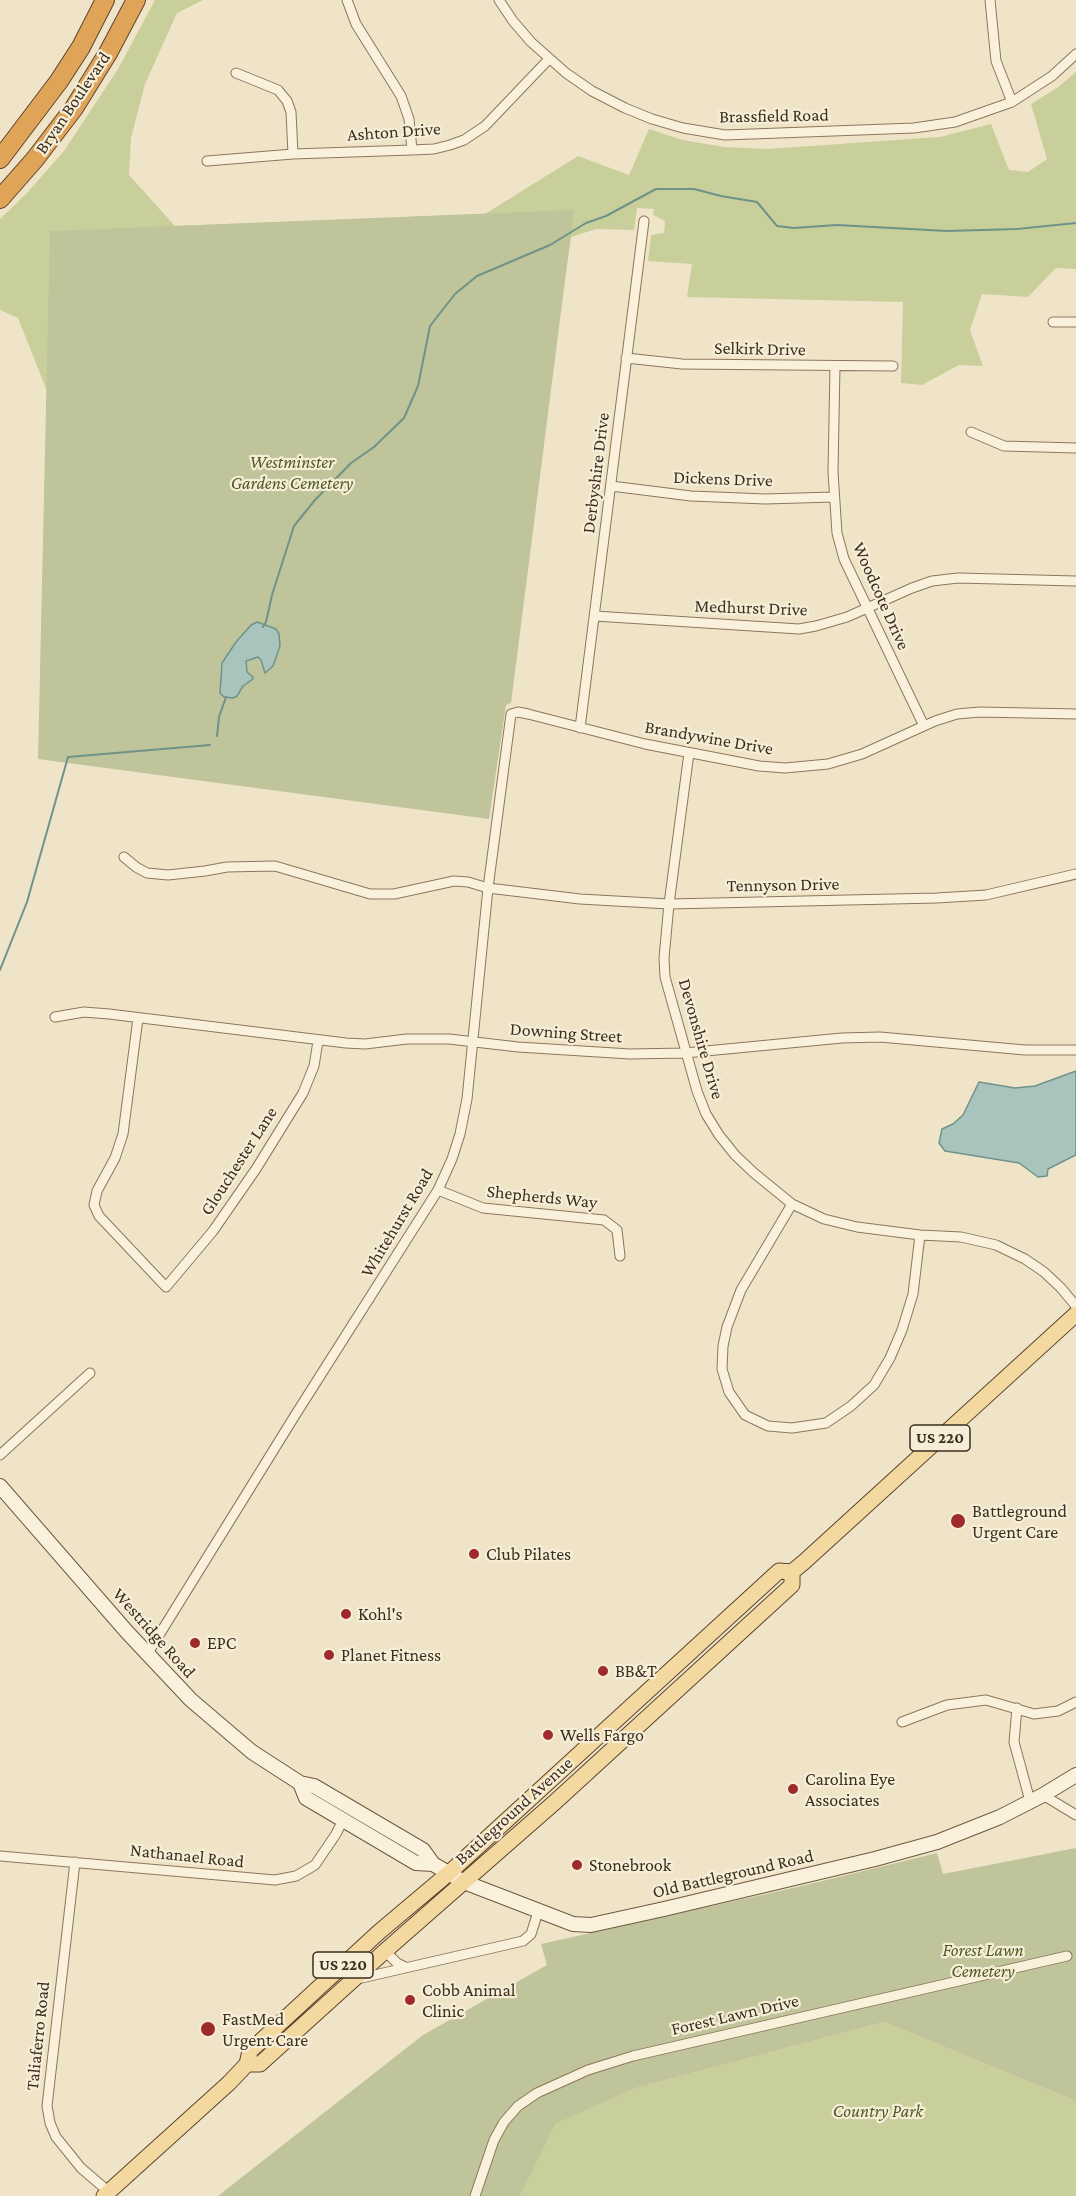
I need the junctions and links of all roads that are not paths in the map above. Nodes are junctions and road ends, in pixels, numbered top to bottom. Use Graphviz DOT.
graph roads {
  1 [pos="105,0"];
  2 [pos="136,0"];
  3 [pos="347,0"];
  4 [pos="499,0"];
  5 [pos="990,0"];
  6 [pos="1076,54"];
  7 [pos="549,59"];
  8 [pos="237,73"];
  9 [pos="1012,102"];
  10 [pos="412,150"];
  11 [pos="293,154"];
  12 [pos="0,159"];
  13 [pos="207,160"];
  14 [pos="0,199"];
  15 [pos="644,221"];
  16 [pos="1053,322"];
  17 [pos="1076,322"];
  18 [pos="626,358"];
  19 [pos="835,366"];
  20 [pos="893,366"];
  21 [pos="971,432"];
  22 [pos="1076,448"];
  23 [pos="611,486"];
  24 [pos="833,497"];
  25 [pos="1076,581"];
  26 [pos="867,609"];
  27 [pos="595,616"];
  28 [pos="511,714"];
  29 [pos="1076,714"];
  30 [pos="924,726"];
  31 [pos="580,728"];
  32 [pos="689,753"];
  33 [pos="124,857"];
  34 [pos="1076,874"];
  35 [pos="488,888"];
  36 [pos="669,904"];
  37 [pos="55,1017"];
  38 [pos="138,1017"];
  39 [pos="318,1041"];
  40 [pos="473,1042"];
  41 [pos="1076,1050"];
  42 [pos="685,1053"];
  43 [pos="438,1190"];
  44 [pos="792,1204"];
  45 [pos="920,1235"];
  46 [pos="620,1256"];
  47 [pos="1076,1306"];
  48 [pos="1076,1314"];
  49 [pos="90,1373"];
  50 [pos="0,1455"];
  51 [pos="0,1486"];
  52 [pos="792,1572"];
  53 [pos="148,1653"];
  54 [pos="671,1669"];
  55 [pos="1076,1702"];
  56 [pos="1017,1708"];
  57 [pos="652,1712"];
  58 [pos="902,1722"];
  59 [pos="1076,1775"];
  60 [pos="300,1783"];
  61 [pos="1037,1798"];
  62 [pos="1076,1815"];
  63 [pos="343,1820"];
  64 [pos="0,1856"];
  65 [pos="75,1862"];
  66 [pos="434,1864"];
  67 [pos="448,1873"];
  68 [pos="464,1882"];
  69 [pos="538,1912"];
  70 [pos="385,1951"];
  71 [pos="1067,1956"];
  72 [pos="405,1967"];
  73 [pos="354,1980"];
  74 [pos="247,2064"];
  75 [pos="106,2194"];
  76 [pos="475,2196"];
  1 -- 12 [label="highway, Bryan Boulevard"];
  2 -- 14 [label="highway, Bryan Boulevard"];
  3 -- 10 [label="street"];
  4 -- 7 [label="street, Brassfield Road"];
  5 -- 9 [label="street"];
  6 -- 9 [label="street, Brassfield Road"];
  7 -- 9 [label="street, Brassfield Road"];
  7 -- 10 [label="street, Ashton Drive"];
  8 -- 11 [label="street"];
  10 -- 11 [label="street, Ashton Drive"];
  11 -- 13 [label="street, Ashton Drive"];
  15 -- 18 [label="street, Derbyshire Drive"];
  16 -- 17 [label="street"];
  18 -- 19 [label="street, Selkirk Drive"];
  18 -- 23 [label="street, Derbyshire Drive"];
  19 -- 20 [label="street, Selkirk Drive"];
  19 -- 24 [label="street, Woodcote Drive"];
  21 -- 22 [label="street"];
  23 -- 24 [label="street, Dickens Drive"];
  23 -- 27 [label="street, Derbyshire Drive"];
  24 -- 26 [label="street, Woodcote Drive"];
  25 -- 26 [label="street, Medhurst Drive"];
  26 -- 27 [label="street, Medhurst Drive"];
  26 -- 30 [label="street, Woodcote Drive"];
  27 -- 31 [label="street, Derbyshire Drive"];
  28 -- 31 [label="street, Brandywine Drive"];
  28 -- 35 [label="street, Whitehurst Road"];
  29 -- 30 [label="street, Brandywine Drive"];
  30 -- 32 [label="street, Brandywine Drive"];
  31 -- 32 [label="street, Brandywine Drive"];
  32 -- 36 [label="street, Devonshire Drive"];
  33 -- 35 [label="street, Tennyson Drive"];
  34 -- 36 [label="street, Tennyson Drive"];
  35 -- 36 [label="street, Tennyson Drive"];
  35 -- 40 [label="street, Whitehurst Road"];
  36 -- 42 [label="street, Devonshire Drive"];
  37 -- 38 [label="street, Downing Street"];
  38 -- 39 [label="street, Downing Street"];
  38 -- 39 [label="street, Glouchester Lane"];
  39 -- 40 [label="street, Downing Street"];
  40 -- 42 [label="street, Downing Street"];
  40 -- 43 [label="street, Whitehurst Road"];
  41 -- 42 [label="street, Downing Street"];
  42 -- 44 [label="street, Devonshire Drive"];
  43 -- 46 [label="street, Shepherds Way"];
  43 -- 53 [label="street, Whitehurst Road"];
  44 -- 45 [label="street, Devonshire Drive"];
  44 -- 45 [label="street"];
  45 -- 47 [label="street, Devonshire Drive"];
  48 -- 52 [label="main road, Battleground Avenue / US 220"];
  49 -- 50 [label="street"];
  51 -- 53 [label="main road, Westridge Road"];
  52 -- 54 [label="main road, Battleground Avenue / US 220"];
  52 -- 57 [label="main road, Battleground Avenue / US 220"];
  53 -- 60 [label="main road, Westridge Road"];
  54 -- 57 [label="main road"];
  54 -- 67 [label="main road, Battleground Avenue / US 220"];
  55 -- 56 [label="street"];
  56 -- 58 [label="street"];
  56 -- 61 [label="street"];
  57 -- 68 [label="main road, Battleground Avenue / US 220"];
  59 -- 61 [label="main road, Old Battleground Road"];
  60 -- 63 [label="main road, Westridge Road"];
  60 -- 66 [label="main road, Westridge Road"];
  61 -- 62 [label="street"];
  61 -- 69 [label="main road, Old Battleground Road"];
  63 -- 65 [label="street, Nathanael Road"];
  63 -- 66 [label="main road, Westridge Road"];
  64 -- 65 [label="street, Nathanael Road"];
  65 -- 75 [label="street, Taliaferro Road"];
  66 -- 67 [label="main road, Westridge Road"];
  67 -- 68 [label="main road, Westridge Road"];
  67 -- 74 [label="main road, Battleground Avenue / US 220"];
  68 -- 69 [label="main road, Westridge Road"];
  68 -- 70 [label="main road, Battleground Avenue / US 220"];
  69 -- 72 [label="street"];
  70 -- 72 [label="street"];
  70 -- 73 [label="main road, Battleground Avenue / US 220"];
  71 -- 76 [label="street, Forest Lawn Drive"];
  72 -- 73 [label="street"];
  73 -- 74 [label="main road, Battleground Avenue / US 220"];
  74 -- 75 [label="main road, Battleground Avenue / US 220"];
}
